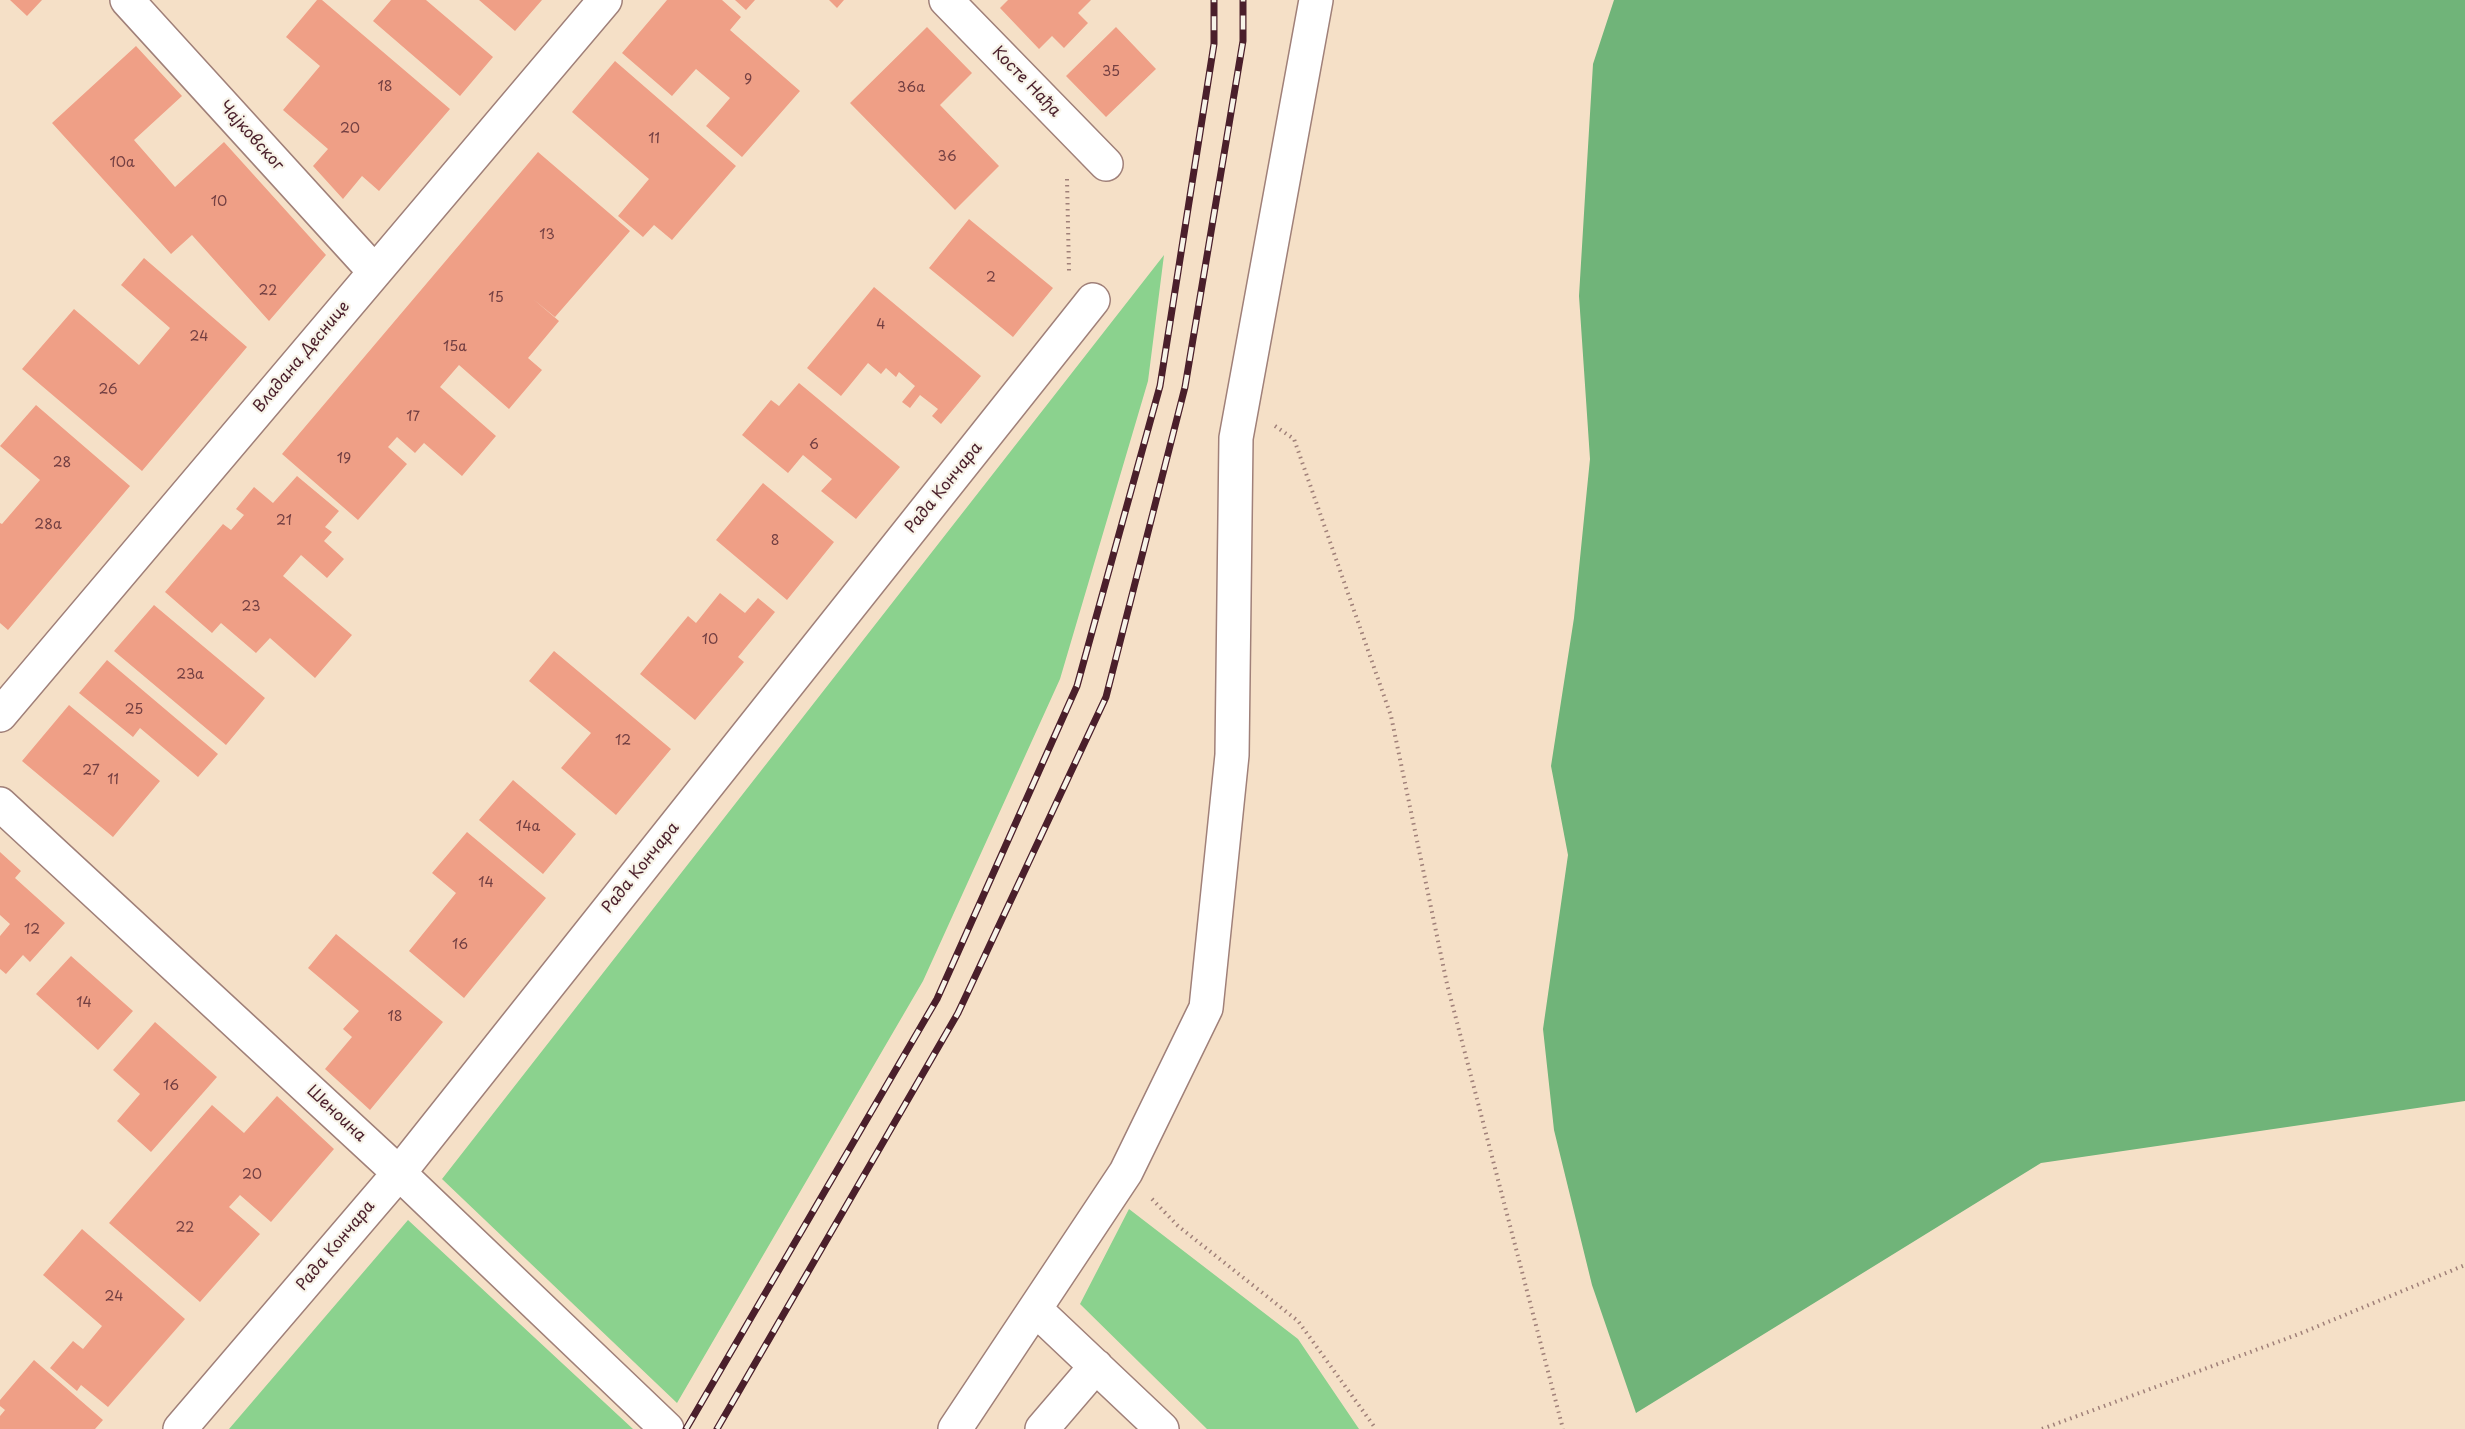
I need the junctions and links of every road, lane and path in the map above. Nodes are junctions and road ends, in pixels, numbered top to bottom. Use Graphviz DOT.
graph roads {
  1 [pos="127,0"];
  2 [pos="605,0"];
  3 [pos="945,0"];
  4 [pos="1316,0"];
  5 [pos="1106,164"];
  6 [pos="1067,172"];
  7 [pos="374,272"];
  8 [pos="1093,300"];
  9 [pos="1068,332"];
  10 [pos="1242,404"];
  11 [pos="0,715"];
  12 [pos="0,804"];
  13 [pos="1126,1172"];
  14 [pos="399,1173"];
  15 [pos="2465,1265"];
  16 [pos="1035,1309"];
  17 [pos="1096,1366"];
  18 [pos="180,1429"];
  19 [pos="667,1429"];
  20 [pos="955,1429"];
  21 [pos="1042,1429"];
  22 [pos="1162,1429"];
  23 [pos="1376,1429"];
  24 [pos="1563,1429"];
  25 [pos="2043,1429"];
  1 -- 7 [label="street, Чајковског"];
  2 -- 7 [label="street, Владана Деснице"];
  3 -- 5 [label="street, Косте Нађа"];
  4 -- 10 [label="street"];
  6 -- 9 [label="path"];
  7 -- 11 [label="street, Владана Деснице"];
  8 -- 9 [label="street, Рада Кончара"];
  9 -- 14 [label="street, Рада Кончара"];
  10 -- 13 [label="street"];
  10 -- 24 [label="path"];
  12 -- 14 [label="street, Шеноина"];
  13 -- 16 [label="street"];
  13 -- 23 [label="path"];
  14 -- 18 [label="street, Рада Кончара"];
  14 -- 19 [label="street, Шеноина"];
  15 -- 25 [label="path"];
  16 -- 17 [label="street"];
  16 -- 20 [label="street"];
  17 -- 21 [label="street"];
  17 -- 22 [label="street"];
}
